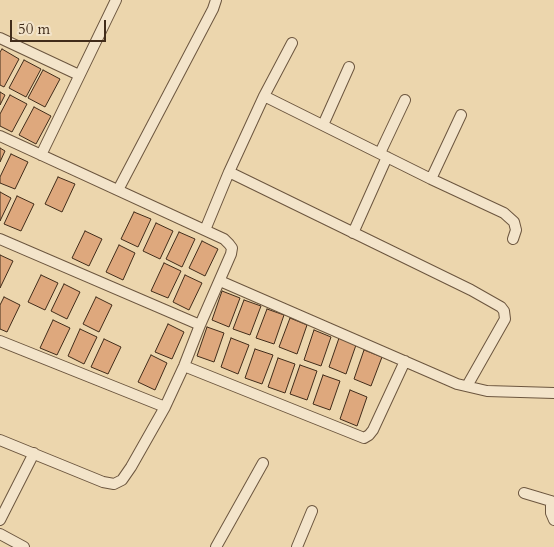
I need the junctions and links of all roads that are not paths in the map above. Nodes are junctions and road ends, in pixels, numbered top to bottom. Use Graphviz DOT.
graph roads {
  1 [pos="116,0"];
  2 [pos="216,0"];
  3 [pos="0,38"];
  4 [pos="292,42"];
  5 [pos="349,67"];
  6 [pos="79,75"];
  7 [pos="264,96"];
  8 [pos="405,100"];
  9 [pos="462,115"];
  10 [pos="323,125"];
  11 [pos="0,136"];
  12 [pos="41,155"];
  13 [pos="384,155"];
  14 [pos="229,172"];
  15 [pos="431,179"];
  16 [pos="118,190"];
  17 [pos="204,230"];
  18 [pos="353,233"];
  19 [pos="0,239"];
  20 [pos="513,239"];
  21 [pos="220,281"];
  22 [pos="200,325"];
  23 [pos="0,341"];
  24 [pos="405,361"];
  25 [pos="184,366"];
  26 [pos="467,386"];
  27 [pos="554,393"];
  28 [pos="165,407"];
  29 [pos="0,440"];
  30 [pos="34,453"];
  31 [pos="263,463"];
  32 [pos="524,493"];
  33 [pos="553,502"];
  34 [pos="312,511"];
  35 [pos="0,520"];
  36 [pos="554,520"];
  37 [pos="0,534"];
  38 [pos="24,547"];
  39 [pos="216,547"];
  40 [pos="296,547"];
  1 -- 6 [label="street"];
  2 -- 16 [label="street"];
  3 -- 6 [label="street"];
  4 -- 7 [label="street"];
  5 -- 10 [label="street"];
  6 -- 12 [label="street"];
  7 -- 10 [label="street"];
  7 -- 14 [label="street"];
  8 -- 13 [label="street"];
  9 -- 15 [label="street"];
  10 -- 13 [label="street"];
  11 -- 12 [label="street"];
  12 -- 16 [label="street"];
  13 -- 15 [label="street"];
  13 -- 18 [label="street"];
  14 -- 17 [label="street"];
  14 -- 18 [label="street"];
  15 -- 20 [label="street"];
  16 -- 17 [label="street"];
  17 -- 21 [label="street"];
  18 -- 26 [label="street"];
  19 -- 22 [label="street"];
  21 -- 22 [label="street"];
  21 -- 24 [label="street"];
  22 -- 25 [label="street"];
  23 -- 28 [label="street"];
  24 -- 25 [label="street"];
  24 -- 26 [label="street"];
  25 -- 28 [label="street"];
  26 -- 27 [label="street"];
  28 -- 30 [label="street"];
  29 -- 30 [label="street"];
  30 -- 35 [label="street"];
  31 -- 39 [label="street"];
  32 -- 33 [label="street"];
  33 -- 36 [label="street"];
  34 -- 40 [label="street"];
  37 -- 38 [label="street"];
}
